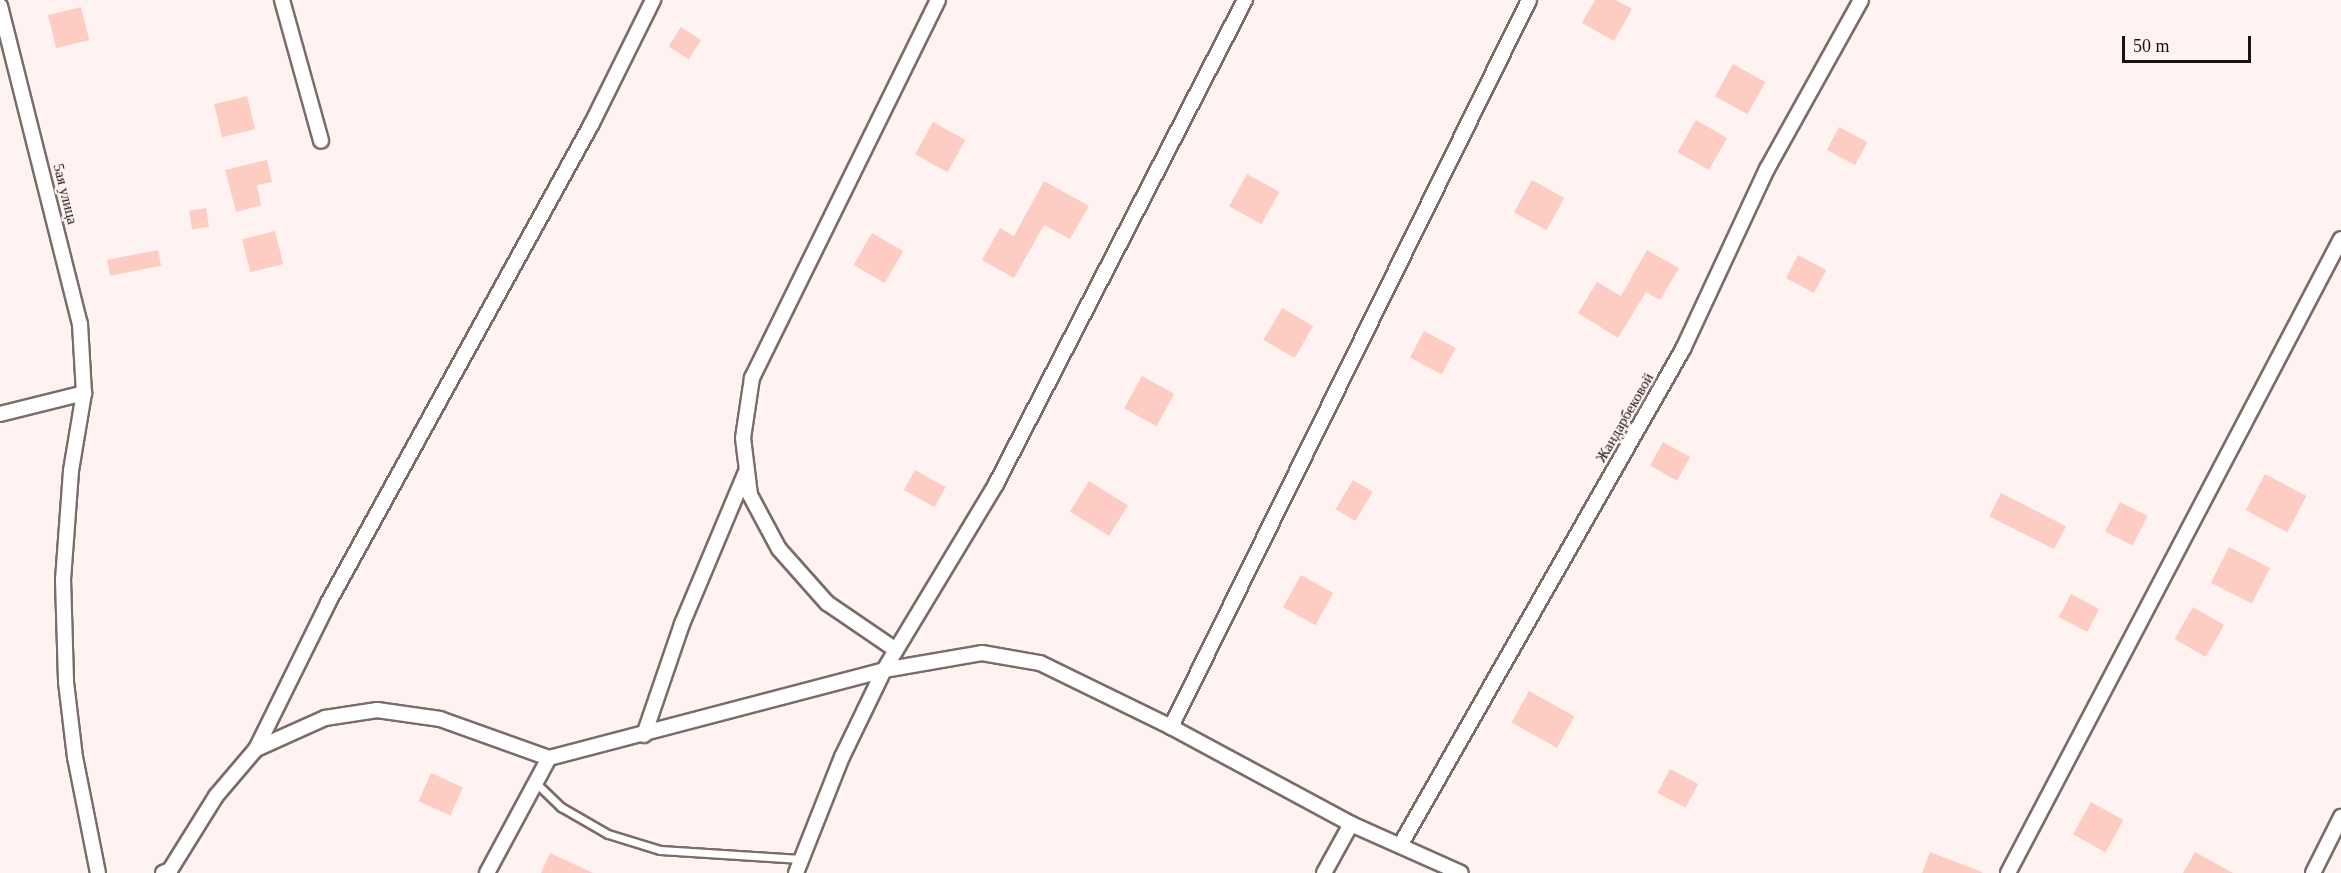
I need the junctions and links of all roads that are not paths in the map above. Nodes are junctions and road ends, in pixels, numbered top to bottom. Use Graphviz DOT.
graph roads {
  1 [pos="282,0"];
  2 [pos="653,0"];
  3 [pos="938,0"];
  4 [pos="1245,0"];
  5 [pos="1529,0"];
  6 [pos="1860,0"];
  7 [pos="0,6"];
  8 [pos="321,141"];
  9 [pos="2341,239"];
  10 [pos="84,393"];
  11 [pos="0,414"];
  12 [pos="745,474"];
  13 [pos="896,650"];
  14 [pos="884,670"];
  15 [pos="1171,727"];
  16 [pos="644,735"];
  17 [pos="256,749"];
  18 [pos="549,758"];
  19 [pos="536,783"];
  20 [pos="2341,817"];
  21 [pos="1352,824"];
  22 [pos="1401,844"];
  23 [pos="803,859"];
  24 [pos="168,872"];
  25 [pos="98,873"];
  26 [pos="487,873"];
  27 [pos="796,873"];
  28 [pos="1324,873"];
  29 [pos="1461,873"];
  30 [pos="2008,873"];
  31 [pos="2313,873"];
  1 -- 8 [label="street"];
  2 -- 17 [label="street"];
  3 -- 12 [label="street"];
  4 -- 13 [label="street"];
  5 -- 15 [label="street"];
  6 -- 22 [label="street, Жандарбековой"];
  7 -- 10 [label="street, 5ая улица"];
  9 -- 30 [label="street"];
  10 -- 11 [label="street"];
  10 -- 25 [label="street, 5ая улица"];
  12 -- 13 [label="street"];
  12 -- 16 [label="street"];
  13 -- 14 [label="street"];
  14 -- 15 [label="street"];
  14 -- 16 [label="street"];
  14 -- 23 [label="street"];
  15 -- 21 [label="street"];
  16 -- 18 [label="street"];
  17 -- 18 [label="street"];
  17 -- 24 [label="street"];
  18 -- 19 [label="street"];
  19 -- 23 [label="lane"];
  19 -- 26 [label="street"];
  20 -- 31 [label="street"];
  21 -- 22 [label="street"];
  21 -- 28 [label="street"];
  22 -- 29 [label="street"];
  23 -- 27 [label="street"];
}
